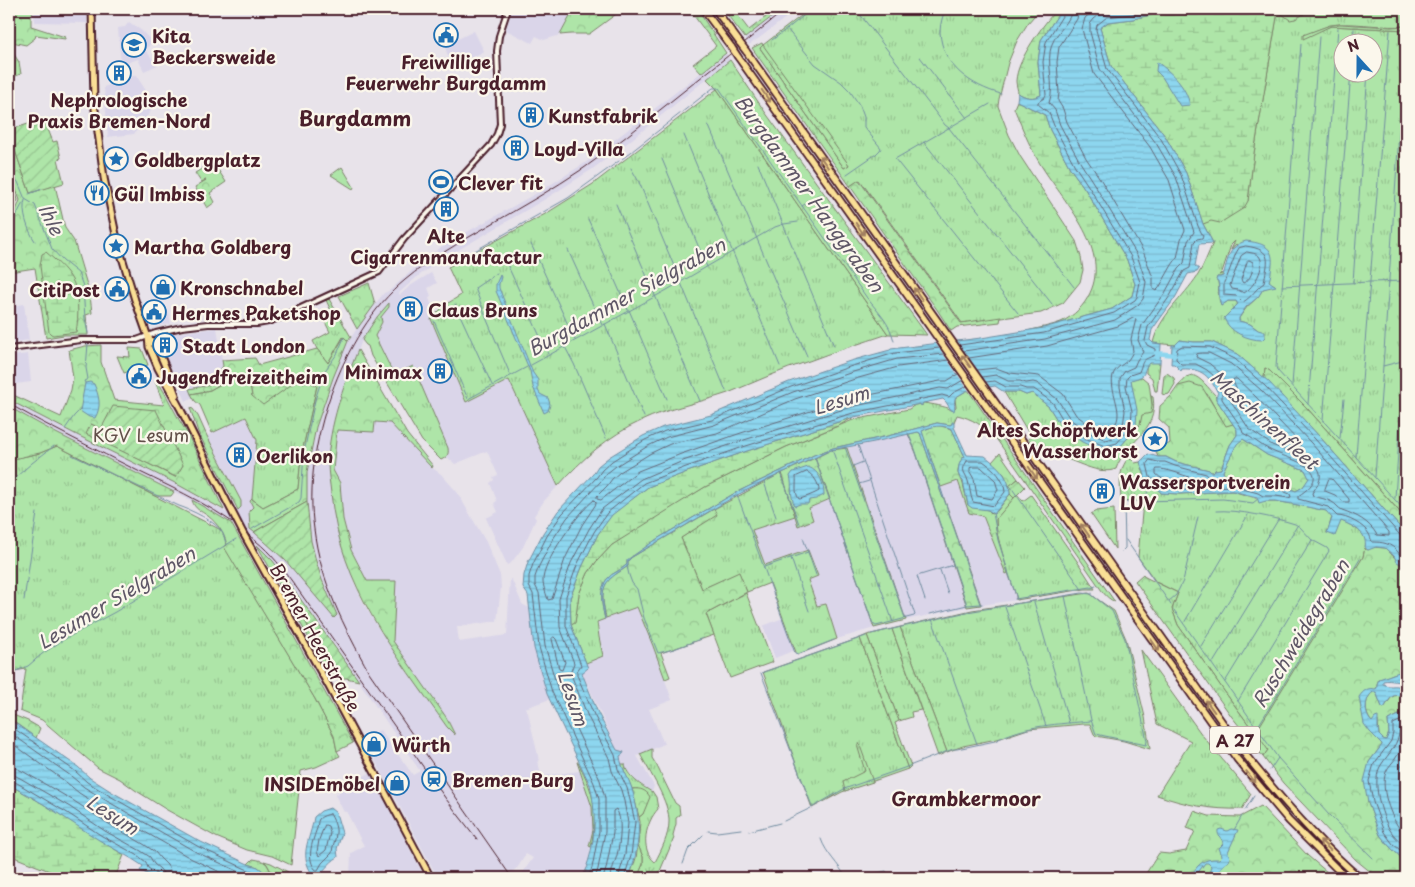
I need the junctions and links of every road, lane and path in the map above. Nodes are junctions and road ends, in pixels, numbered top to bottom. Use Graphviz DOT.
graph roads {
  1 [pos="92,9"];
  2 [pos="508,9"];
  3 [pos="703,9"];
  4 [pos="715,9"];
  5 [pos="148,337"];
  6 [pos="9,349"];
  7 [pos="431,878"];
  8 [pos="1346,878"];
  9 [pos="1360,878"];
  1 -- 5 [label="main road, Bremer Heerstraße"];
  2 -- 5 [label="street"];
  3 -- 8 [label="highway, A 27, one-way, bridge"];
  9 -- 4 [label="highway, A 27, one-way, bridge"];
  5 -- 6 [label="street"];
  5 -- 7 [label="main road, Bremer Heerstraße, bridge"];
}
